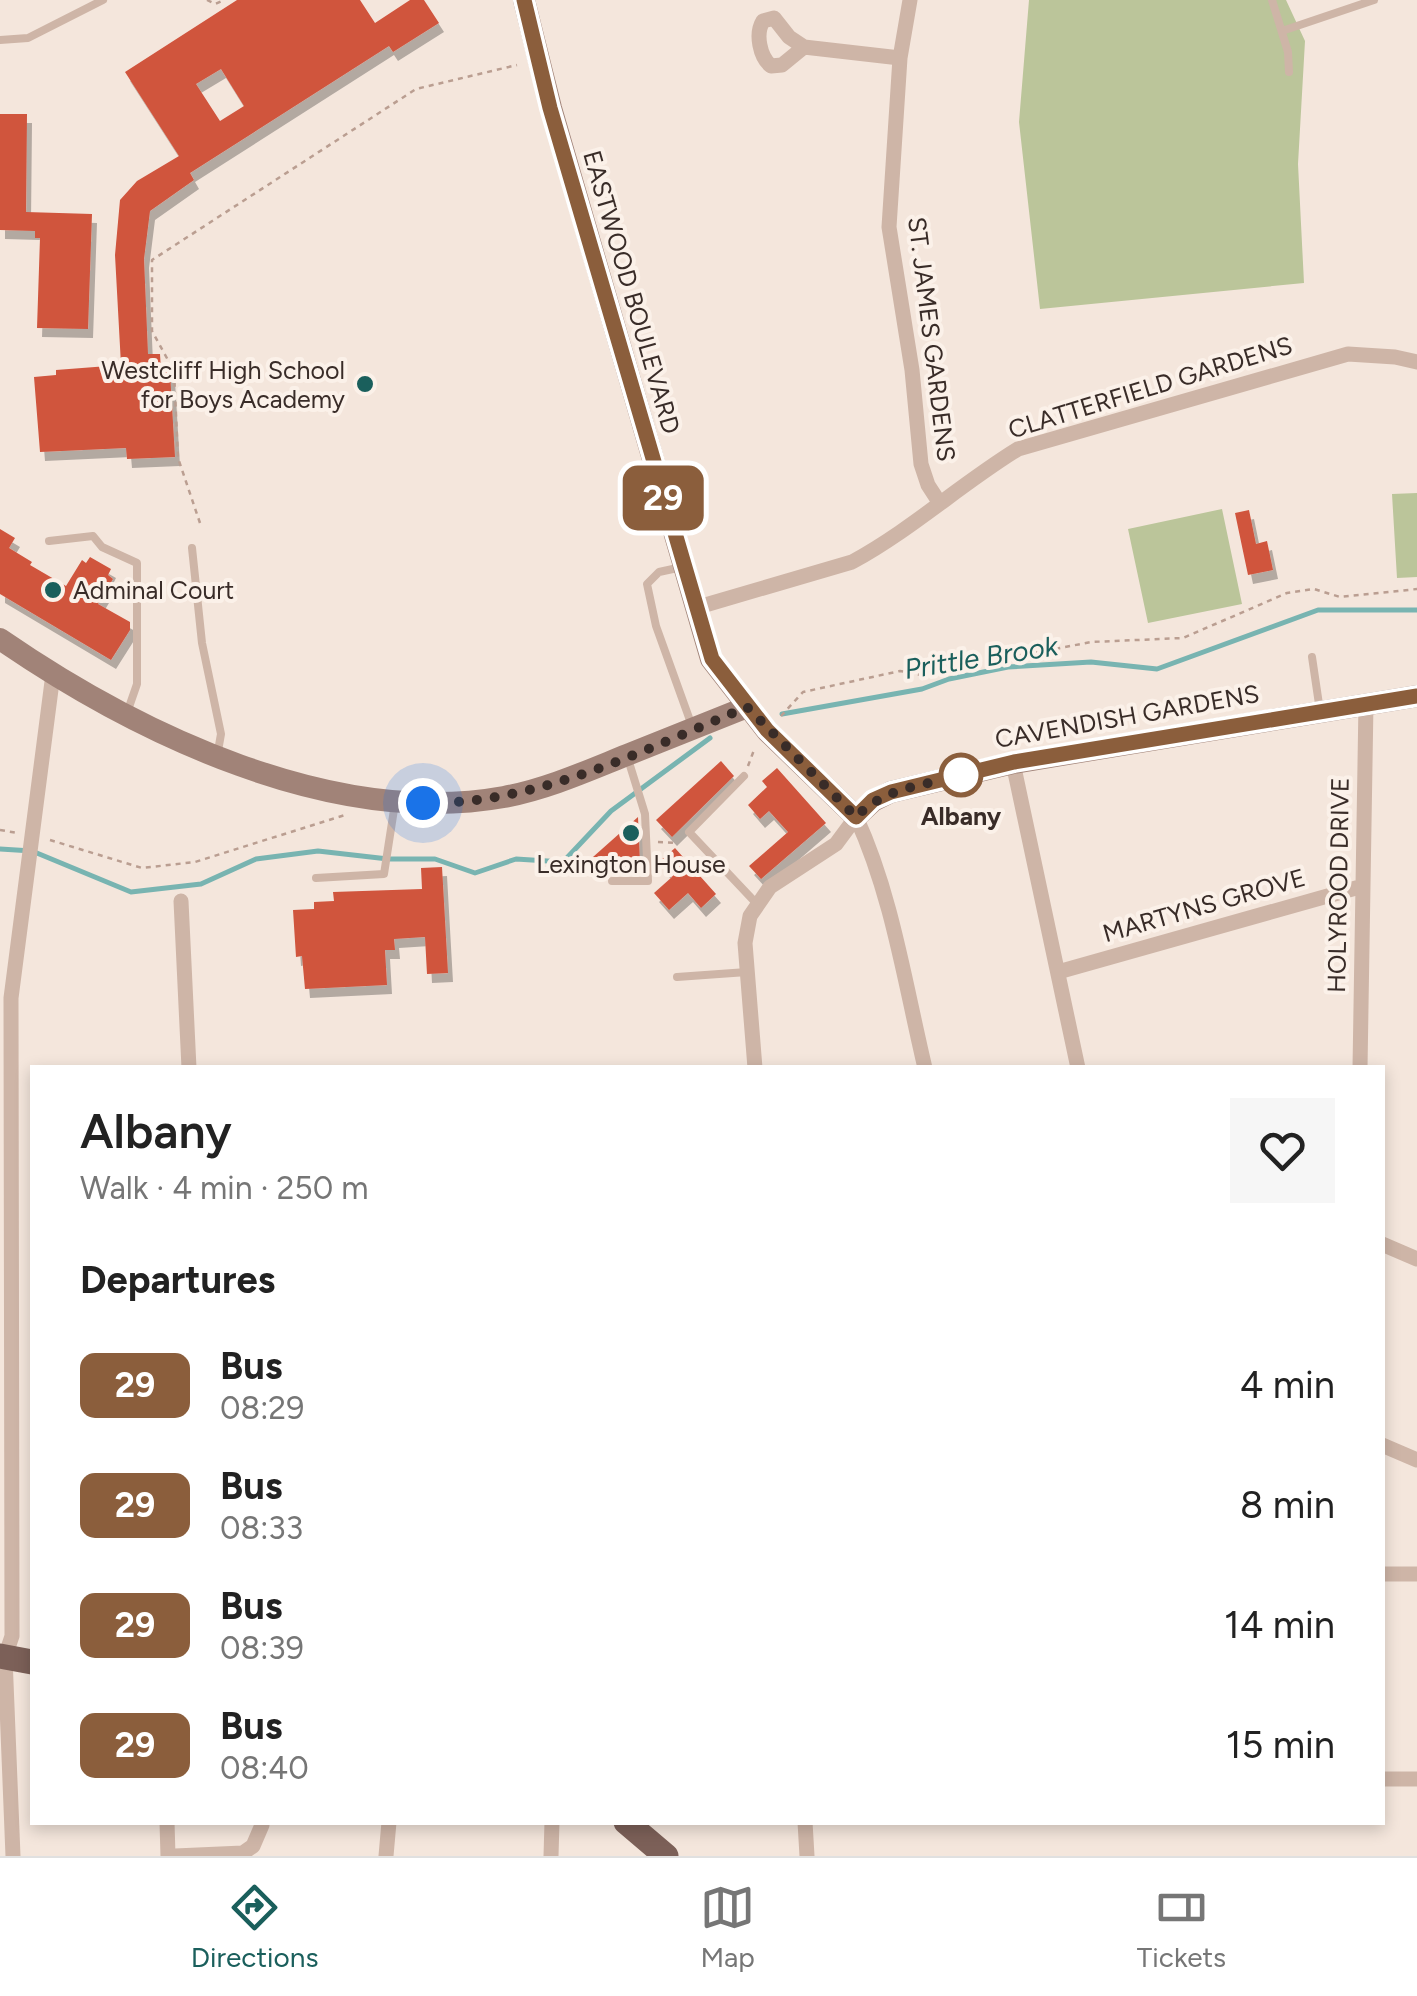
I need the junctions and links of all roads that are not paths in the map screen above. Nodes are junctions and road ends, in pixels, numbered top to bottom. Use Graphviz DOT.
graph roads {
  1 [pos="103,0"];
  2 [pos="524,0"];
  3 [pos="910,0"];
  4 [pos="1272,0"];
  5 [pos="1374,0"];
  6 [pos="1282,30"];
  7 [pos="0,40"];
  8 [pos="804,47"];
  9 [pos="900,58"];
  10 [pos="1289,72"];
  11 [pos="1417,362"];
  12 [pos="939,502"];
  13 [pos="49,541"];
  14 [pos="192,548"];
  15 [pos="683,567"];
  16 [pos="695,608"];
  17 [pos="0,639"];
  18 [pos="1312,657"];
  19 [pos="53,674"];
  20 [pos="1417,696"];
  21 [pos="1366,703"];
  22 [pos="747,707"];
  23 [pos="1320,711"];
  24 [pos="126,714"];
  25 [pos="694,730"];
  26 [pos="217,755"];
  27 [pos="627,755"];
  28 [pos="1014,762"];
  29 [pos="744,776"];
  30 [pos="395,803"];
  31 [pos="856,817"];
  32 [pos="316,878"];
  33 [pos="612,881"];
  34 [pos="1363,886"];
  35 [pos="181,901"];
  36 [pos="756,903"];
  37 [pos="747,972"];
  38 [pos="1058,972"];
  39 [pos="677,977"];
  40 [pos="6,998"];
  41 [pos="189,1065"];
  42 [pos="755,1065"];
  43 [pos="924,1065"];
  44 [pos="1077,1065"];
  45 [pos="1360,1065"];
  46 [pos="1385,1245"];
  47 [pos="1417,1259"];
  48 [pos="1385,1446"];
  49 [pos="1417,1460"];
  50 [pos="1385,1574"];
  51 [pos="1417,1574"];
  52 [pos="2,1656"];
  53 [pos="30,1662"];
  54 [pos="1385,1779"];
  55 [pos="1417,1779"];
  56 [pos="167,1825"];
  57 [pos="262,1825"];
  58 [pos="389,1825"];
  59 [pos="552,1825"];
  60 [pos="630,1825"];
  61 [pos="805,1825"];
  62 [pos="243,1855"];
  63 [pos="13,1856"];
  64 [pos="172,1856"];
  65 [pos="386,1856"];
  66 [pos="551,1856"];
  67 [pos="666,1856"];
  68 [pos="808,1856"];
  1 -- 7 [label="lane"];
  2 -- 15 [label="street, EASTWOOD BOULEVARD"];
  3 -- 9 [label="street, ST. JAMES GARDENS"];
  4 -- 6 [label="lane"];
  5 -- 6 [label="lane"];
  6 -- 10 [label="lane"];
  8 -- 9 [label="street"];
  9 -- 12 [label="street, ST. JAMES GARDENS"];
  11 -- 12 [label="street, CLATTERFIELD GARDENS"];
  12 -- 16 [label="street, CLATTERFIELD GARDENS"];
  13 -- 24 [label="lane"];
  14 -- 26 [label="lane"];
  15 -- 16 [label="street, EASTWOOD BOULEVARD"];
  15 -- 25 [label="lane"];
  16 -- 22 [label="street, EASTWOOD BOULEVARD"];
  17 -- 19 [label="street"];
  18 -- 23 [label="lane"];
  19 -- 24 [label="street"];
  19 -- 40 [label="street"];
  20 -- 21 [label="street, CAVENDISH GARDENS"];
  21 -- 23 [label="street, CAVENDISH GARDENS"];
  21 -- 34 [label="street, HOLYROOD DRIVE"];
  22 -- 25 [label="street"];
  22 -- 31 [label="street, EASTWOOD BOULEVARD"];
  23 -- 28 [label="street, CAVENDISH GARDENS"];
  24 -- 26 [label="street"];
  25 -- 27 [label="street"];
  26 -- 30 [label="street"];
  27 -- 30 [label="street"];
  27 -- 33 [label="lane"];
  28 -- 31 [label="street, CAVENDISH GARDENS"];
  28 -- 38 [label="street"];
  29 -- 36 [label="lane"];
  30 -- 32 [label="lane"];
  31 -- 36 [label="street"];
  31 -- 43 [label="street, EASTWOOD BOULEVARD"];
  34 -- 38 [label="street, MARTYNS GROVE"];
  34 -- 45 [label="street, HOLYROOD DRIVE"];
  35 -- 41 [label="street"];
  36 -- 37 [label="street"];
  37 -- 39 [label="lane"];
  37 -- 42 [label="street"];
  38 -- 44 [label="street"];
  40 -- 52 [label="street"];
  46 -- 47 [label="street"];
  48 -- 49 [label="street"];
  50 -- 51 [label="street"];
  52 -- 53 [label="main road"];
  52 -- 63 [label="street"];
  54 -- 55 [label="street"];
  56 -- 64 [label="street"];
  57 -- 62 [label="street"];
  58 -- 65 [label="street"];
  59 -- 66 [label="street"];
  60 -- 67 [label="main road"];
  61 -- 68 [label="street"];
  62 -- 64 [label="street"];
}
